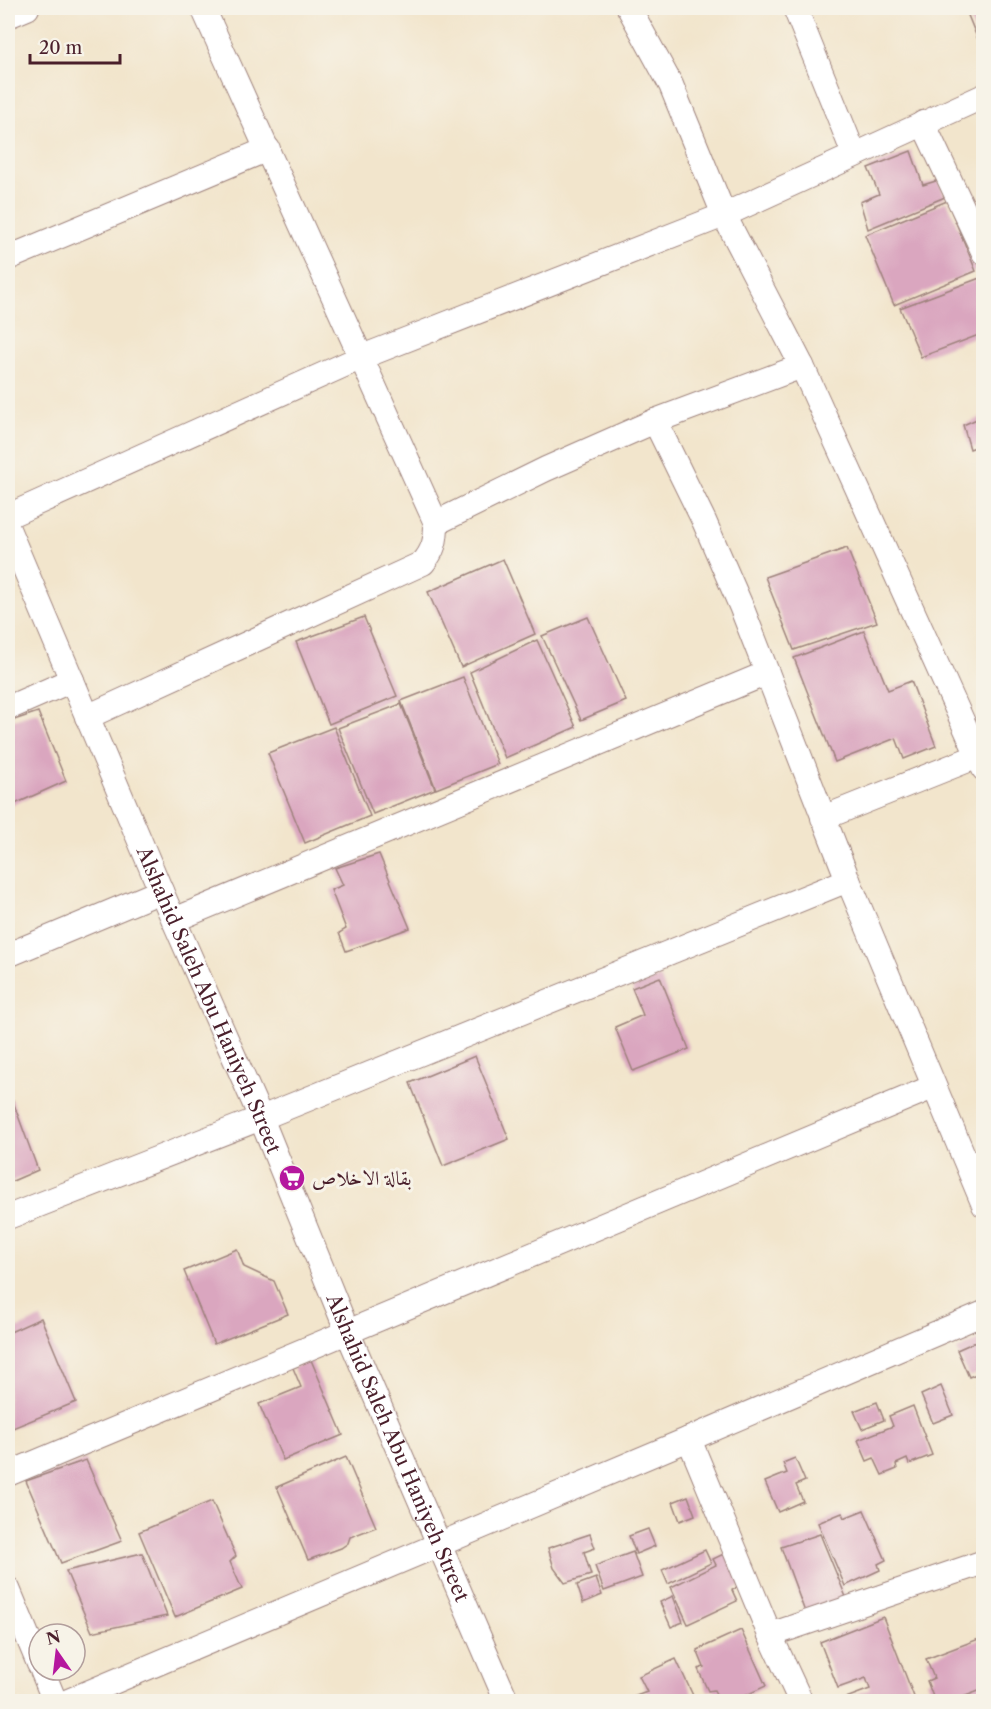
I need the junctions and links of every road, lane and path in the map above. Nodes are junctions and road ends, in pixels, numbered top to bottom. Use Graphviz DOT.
graph roads {
  1 [pos="27,8"];
  2 [pos="203,8"];
  3 [pos="629,8"];
  4 [pos="795,8"];
  5 [pos="8,16"];
  6 [pos="984,96"];
  7 [pos="922,123"];
  8 [pos="268,149"];
  9 [pos="854,154"];
  10 [pos="724,214"];
  11 [pos="984,253"];
  12 [pos="8,258"];
  13 [pos="362,357"];
  14 [pos="802,366"];
  15 [pos="655,420"];
  16 [pos="8,516"];
  17 [pos="436,523"];
  18 [pos="8,529"];
  19 [pos="767,673"];
  20 [pos="72,680"];
  21 [pos="8,708"];
  22 [pos="87,717"];
  23 [pos="982,758"];
  24 [pos="823,818"];
  25 [pos="848,880"];
  26 [pos="161,891"];
  27 [pos="174,920"];
  28 [pos="8,955"];
  29 [pos="933,1087"];
  30 [pos="261,1118"];
  31 [pos="984,1205"];
  32 [pos="8,1217"];
  33 [pos="984,1313"];
  34 [pos="348,1333"];
  35 [pos="689,1439"];
  36 [pos="8,1474"];
  37 [pos="438,1545"];
  38 [pos="984,1562"];
  39 [pos="8,1589"];
  40 [pos="27,1635"];
  41 [pos="770,1635"];
  42 [pos="47,1682"];
  43 [pos="55,1701"];
  44 [pos="66,1701"];
  45 [pos="507,1701"];
  46 [pos="801,1701"];
  1 -- 5 [label="street"];
  2 -- 8 [label="street"];
  3 -- 10 [label="street"];
  4 -- 9 [label="street"];
  6 -- 7 [label="street"];
  7 -- 9 [label="street"];
  7 -- 11 [label="street"];
  8 -- 12 [label="street"];
  8 -- 13 [label="street"];
  9 -- 10 [label="street"];
  10 -- 13 [label="street"];
  10 -- 14 [label="street"];
  13 -- 16 [label="street"];
  13 -- 17 [label="street"];
  14 -- 15 [label="street"];
  14 -- 23 [label="street"];
  15 -- 17 [label="street"];
  15 -- 19 [label="street"];
  17 -- 22 [label="street"];
  18 -- 20 [label="street, Alshahid Saleh Abu Haniyeh Street"];
  19 -- 24 [label="street"];
  19 -- 27 [label="street"];
  20 -- 21 [label="street"];
  20 -- 22 [label="street, Alshahid Saleh Abu Haniyeh Street"];
  22 -- 26 [label="street, Alshahid Saleh Abu Haniyeh Street"];
  23 -- 24 [label="street"];
  24 -- 25 [label="street"];
  25 -- 29 [label="street"];
  25 -- 30 [label="street"];
  26 -- 27 [label="street, Alshahid Saleh Abu Haniyeh Street"];
  26 -- 28 [label="street"];
  27 -- 30 [label="street, Alshahid Saleh Abu Haniyeh Street"];
  29 -- 31 [label="street"];
  29 -- 34 [label="street"];
  30 -- 32 [label="street"];
  30 -- 34 [label="street, Alshahid Saleh Abu Haniyeh Street"];
  33 -- 35 [label="street"];
  34 -- 36 [label="street"];
  34 -- 37 [label="street, Alshahid Saleh Abu Haniyeh Street"];
  35 -- 37 [label="street"];
  35 -- 41 [label="street"];
  37 -- 44 [label="street"];
  37 -- 45 [label="street, Alshahid Saleh Abu Haniyeh Street"];
  38 -- 41 [label="street"];
  39 -- 40 [label="street"];
  41 -- 46 [label="street"];
  42 -- 43 [label="street"];
}
